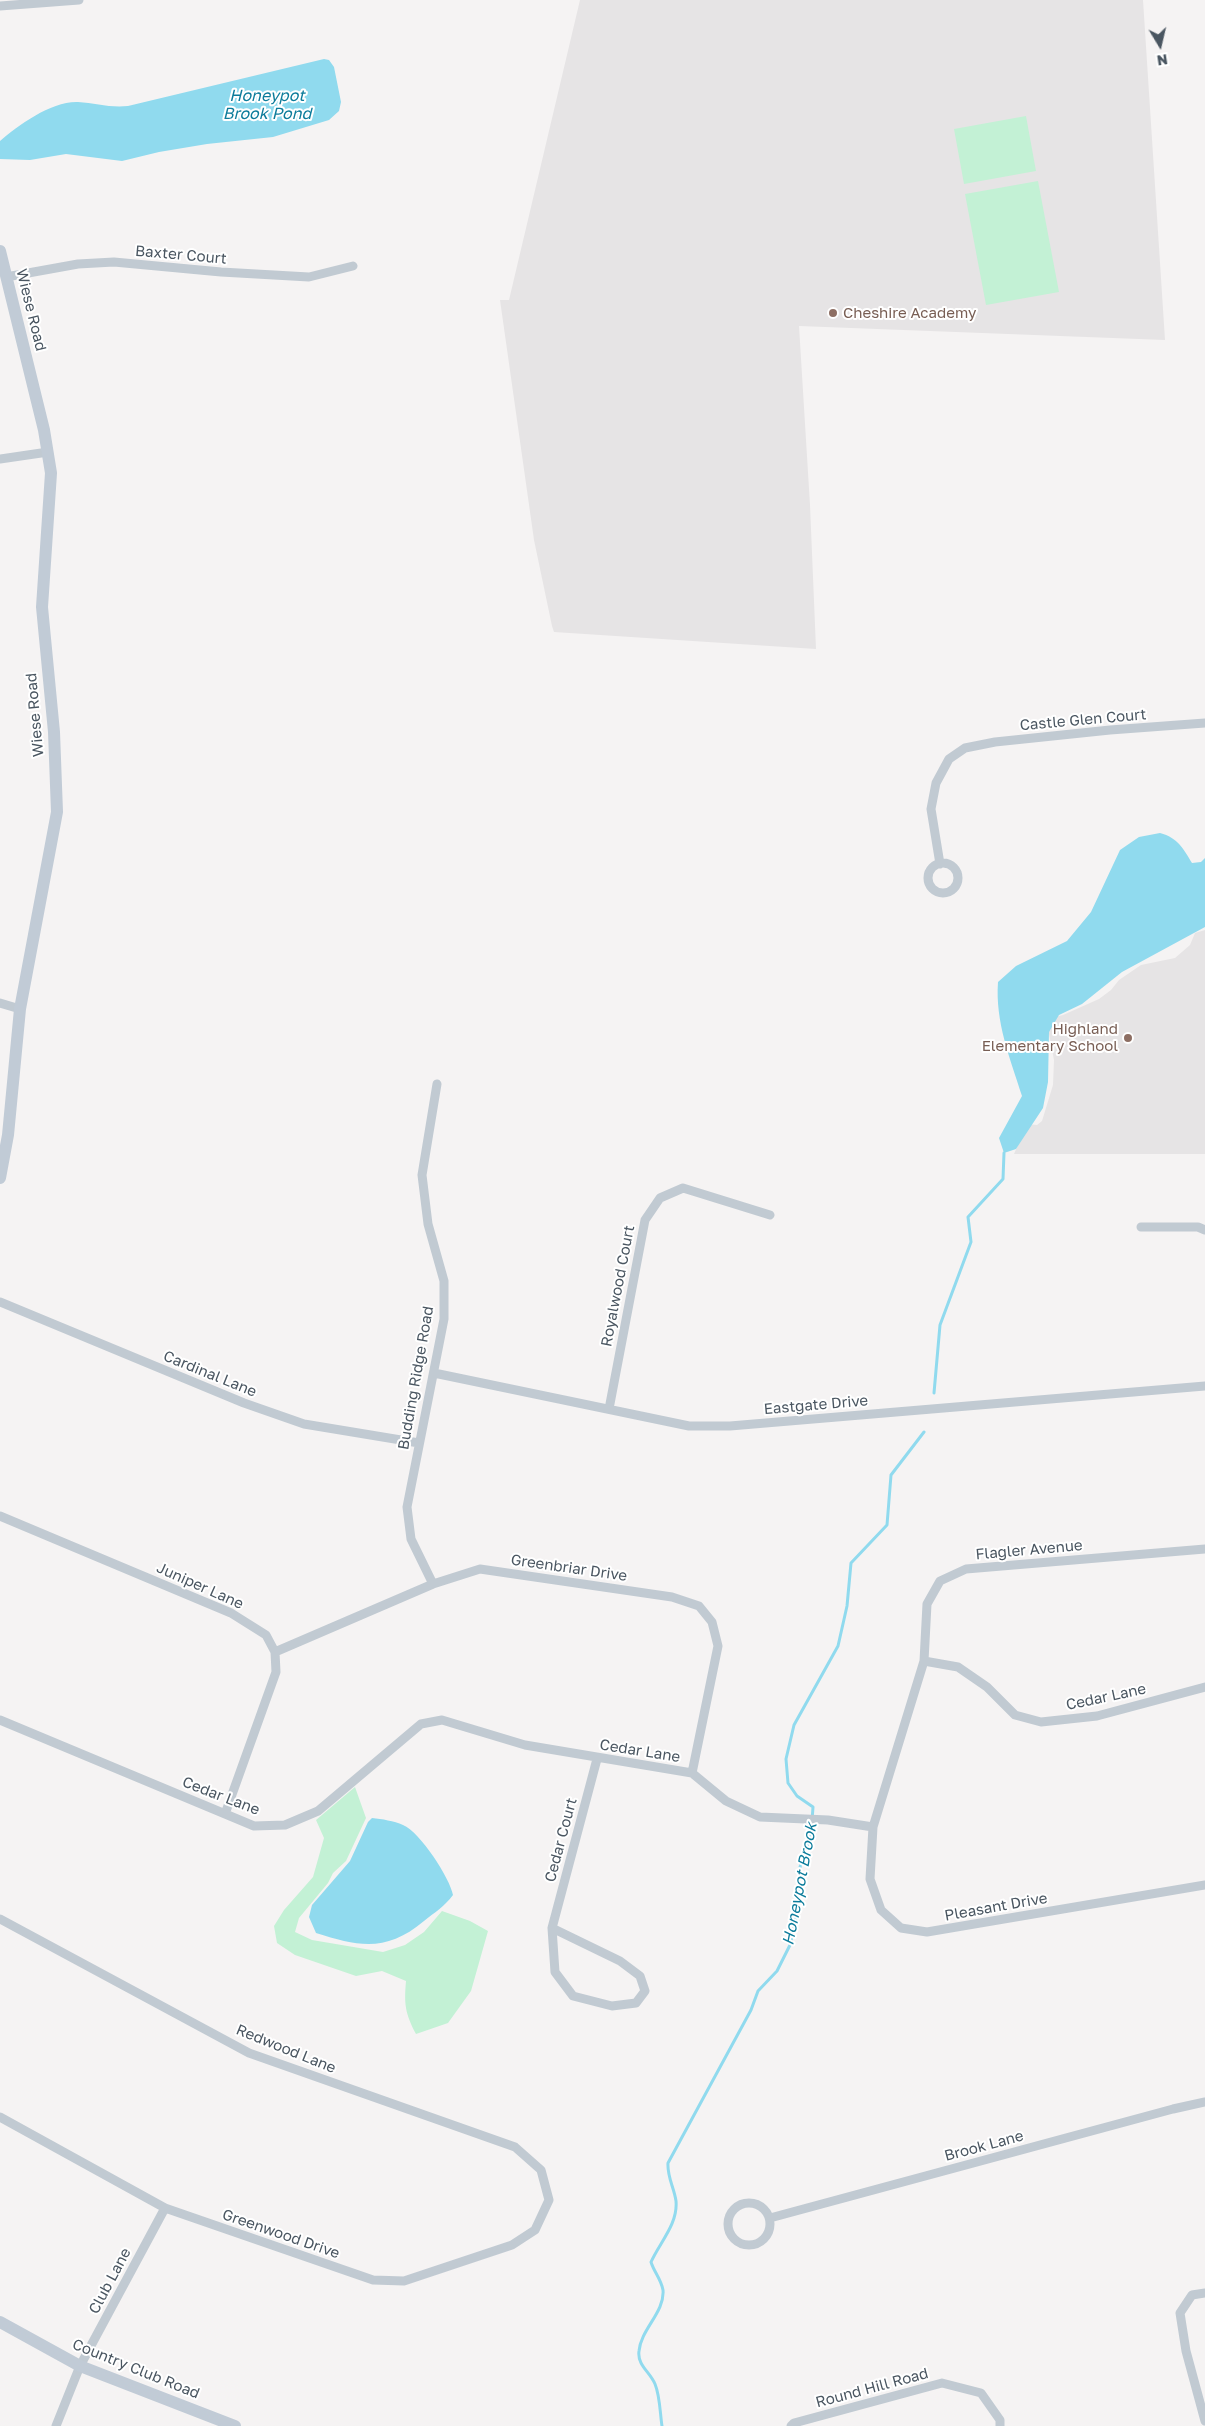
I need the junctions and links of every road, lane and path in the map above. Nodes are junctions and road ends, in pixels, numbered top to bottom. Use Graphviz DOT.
graph roads {
  1 [pos="79,0"];
  2 [pos="0,6"];
  3 [pos="0,251"];
  4 [pos="352,266"];
  5 [pos="6,277"];
  6 [pos="48,452"];
  7 [pos="0,459"];
  8 [pos="1205,723"];
  9 [pos="940,864"];
  10 [pos="0,1003"];
  11 [pos="20,1009"];
  12 [pos="437,1084"];
  13 [pos="0,1178"];
  14 [pos="770,1216"];
  15 [pos="1141,1227"];
  16 [pos="1205,1230"];
  17 [pos="0,1302"];
  18 [pos="434,1373"];
  19 [pos="1205,1386"];
  20 [pos="609,1409"];
  21 [pos="418,1443"];
  22 [pos="0,1516"];
  23 [pos="1205,1549"];
  24 [pos="433,1584"];
  25 [pos="275,1652"];
  26 [pos="924,1661"];
  27 [pos="1205,1687"];
  28 [pos="0,1720"];
  29 [pos="597,1759"];
  30 [pos="692,1773"];
  31 [pos="225,1814"];
  32 [pos="874,1827"];
  33 [pos="1205,1885"];
  34 [pos="0,1919"];
  35 [pos="552,1928"];
  36 [pos="1205,2102"];
  37 [pos="0,2117"];
  38 [pos="549,2200"];
  39 [pos="165,2208"];
  40 [pos="770,2218"];
  41 [pos="1205,2293"];
  42 [pos="0,2322"];
  43 [pos="80,2366"];
  44 [pos="1205,2421"];
  45 [pos="56,2426"];
  46 [pos="235,2426"];
  47 [pos="791,2426"];
  48 [pos="1000,2426"];
  1 -- 2 [label="street"];
  3 -- 5 [label="street, Wiese Road"];
  4 -- 5 [label="street, Baxter Court"];
  5 -- 6 [label="street, Wiese Road"];
  6 -- 7 [label="street"];
  6 -- 11 [label="street, Wiese Road"];
  8 -- 9 [label="street, Castle Glen Court"];
  10 -- 11 [label="street"];
  11 -- 13 [label="street, Wiese Road"];
  12 -- 18 [label="street, Budding Ridge Road"];
  14 -- 20 [label="street, Royalwood Court"];
  15 -- 16 [label="street"];
  17 -- 21 [label="street, Cardinal Lane"];
  18 -- 20 [label="street, Eastgate Drive"];
  18 -- 21 [label="street, Budding Ridge Road"];
  19 -- 20 [label="street, Eastgate Drive"];
  21 -- 24 [label="street, Budding Ridge Road"];
  22 -- 25 [label="street, Juniper Lane"];
  23 -- 26 [label="street, Flagler Avenue"];
  24 -- 25 [label="street, Greenbriar Drive"];
  24 -- 30 [label="street, Greenbriar Drive"];
  25 -- 31 [label="street"];
  26 -- 27 [label="street, Cedar Lane"];
  26 -- 32 [label="street"];
  28 -- 31 [label="street, Cedar Lane"];
  29 -- 30 [label="street, Cedar Lane"];
  29 -- 31 [label="street, Cedar Lane"];
  29 -- 35 [label="street, Cedar Court"];
  30 -- 32 [label="street, Cedar Lane"];
  32 -- 33 [label="street, Pleasant Drive"];
  34 -- 38 [label="street, Redwood Lane"];
  35 -- 35 [label="street, Cedar Court"];
  36 -- 40 [label="street, Brook Lane"];
  37 -- 39 [label="street, Greenwood Drive"];
  38 -- 39 [label="street, Greenwood Drive"];
  39 -- 43 [label="street, Club Lane"];
  40 -- 40 [label="street"];
  41 -- 44 [label="street"];
  42 -- 43 [label="street, Country Club Road"];
  43 -- 45 [label="street, Club Lane"];
  43 -- 46 [label="street, Country Club Road"];
  47 -- 48 [label="street, Round Hill Road"];
}
